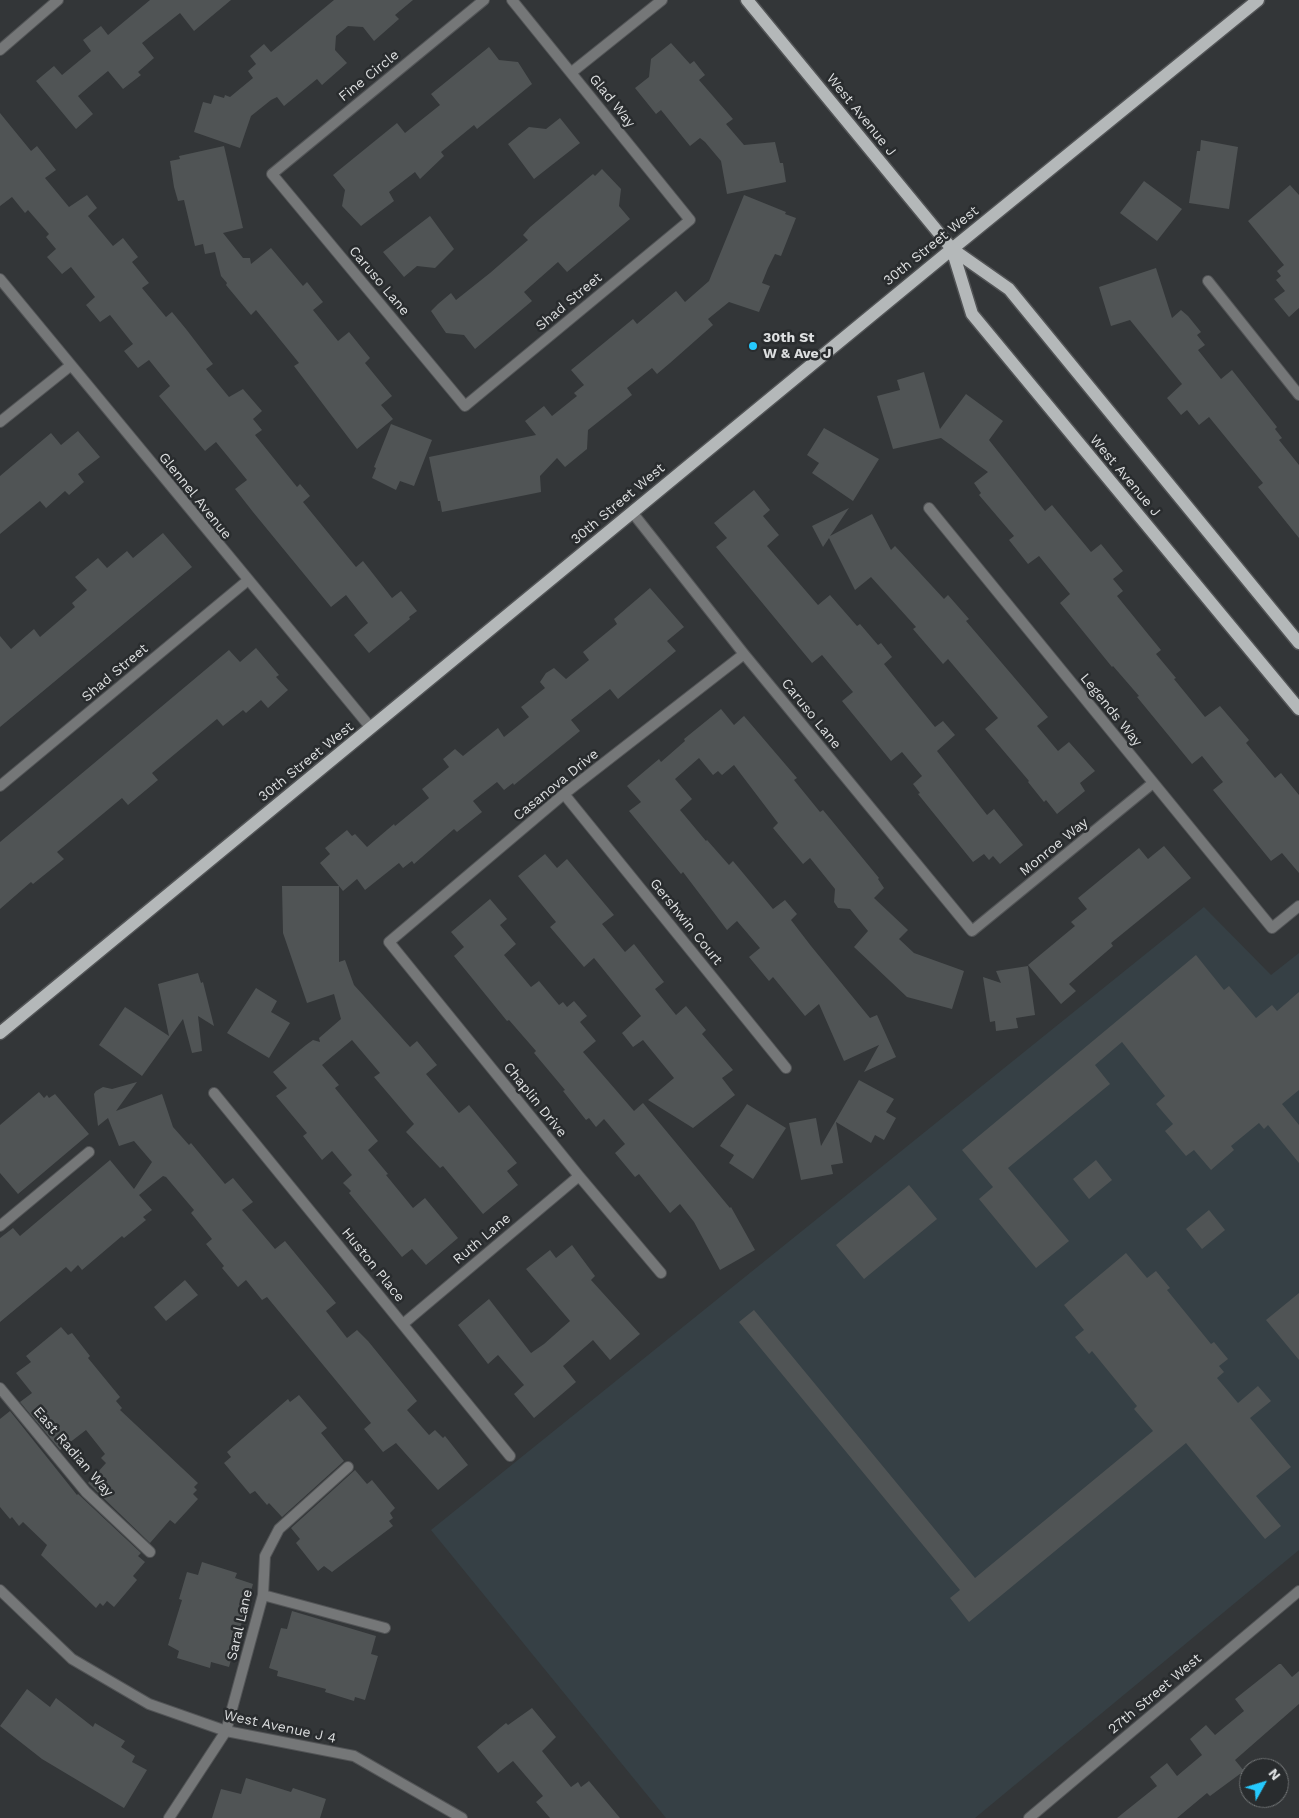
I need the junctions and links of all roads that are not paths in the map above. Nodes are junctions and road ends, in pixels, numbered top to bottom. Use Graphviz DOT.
graph roads {
  1 [pos="58,0"];
  2 [pos="484,0"];
  3 [pos="512,0"];
  4 [pos="662,0"];
  5 [pos="747,0"];
  6 [pos="1258,0"];
  7 [pos="0,50"];
  8 [pos="572,72"];
  9 [pos="272,174"];
  10 [pos="690,220"];
  11 [pos="952,249"];
  12 [pos="0,279"];
  13 [pos="1208,281"];
  14 [pos="70,366"];
  15 [pos="1299,395"];
  16 [pos="465,406"];
  17 [pos="0,422"];
  18 [pos="929,508"];
  19 [pos="632,512"];
  20 [pos="247,581"];
  21 [pos="1299,642"];
  22 [pos="744,654"];
  23 [pos="1299,709"];
  24 [pos="370,728"];
  25 [pos="1153,783"];
  26 [pos="0,786"];
  27 [pos="564,794"];
  28 [pos="1299,906"];
  29 [pos="972,931"];
  30 [pos="389,942"];
  31 [pos="0,1033"];
  32 [pos="786,1068"];
  33 [pos="214,1093"];
  34 [pos="89,1152"];
  35 [pos="578,1176"];
  36 [pos="0,1226"];
  37 [pos="661,1273"];
  38 [pos="403,1324"];
  39 [pos="0,1388"];
  40 [pos="510,1456"];
  41 [pos="348,1467"];
  42 [pos="150,1552"];
  43 [pos="0,1590"];
  44 [pos="1299,1591"];
  45 [pos="263,1595"];
  46 [pos="385,1628"];
  47 [pos="226,1731"];
  48 [pos="169,1818"];
  49 [pos="462,1818"];
  50 [pos="1029,1818"];
  1 -- 7 [label="street"];
  2 -- 9 [label="street, Fine Circle"];
  3 -- 8 [label="street, Glad Way"];
  4 -- 8 [label="street"];
  5 -- 11 [label="main road, West Avenue J"];
  6 -- 11 [label="main road, 30th Street West"];
  8 -- 10 [label="street, Glad Way"];
  9 -- 16 [label="street, Caruso Lane"];
  10 -- 16 [label="street, Shad Street"];
  11 -- 19 [label="main road, 30th Street West"];
  11 -- 21 [label="main road, West Avenue J"];
  11 -- 23 [label="main road, West Avenue J"];
  12 -- 14 [label="street, Glennel Avenue"];
  13 -- 15 [label="street"];
  14 -- 17 [label="street"];
  14 -- 20 [label="street, Glennel Avenue"];
  18 -- 25 [label="street, Legends Way"];
  19 -- 22 [label="street, Caruso Lane"];
  19 -- 24 [label="main road, 30th Street West"];
  20 -- 24 [label="street, Glennel Avenue"];
  20 -- 26 [label="street, Shad Street"];
  22 -- 27 [label="street, Casanova Drive"];
  22 -- 29 [label="street, Caruso Lane"];
  24 -- 31 [label="main road, 30th Street West"];
  25 -- 28 [label="street, Legends Way"];
  25 -- 29 [label="street, Monroe Way"];
  27 -- 30 [label="street, Casanova Drive"];
  27 -- 32 [label="street, Gershwin Court"];
  30 -- 35 [label="street, Chaplin Drive"];
  33 -- 38 [label="street, Huston Place"];
  34 -- 36 [label="street"];
  35 -- 37 [label="street, Chaplin Drive"];
  35 -- 38 [label="street, Ruth Lane"];
  38 -- 40 [label="street, Huston Place"];
  39 -- 42 [label="street, East Radian Way"];
  41 -- 45 [label="street, Saral Lane"];
  43 -- 47 [label="street, West Avenue J 4"];
  44 -- 50 [label="street, 27th Street West"];
  45 -- 46 [label="street"];
  45 -- 47 [label="street, Saral Lane"];
  47 -- 48 [label="street, Saral Lane"];
  47 -- 49 [label="street, West Avenue J 4"];
}
